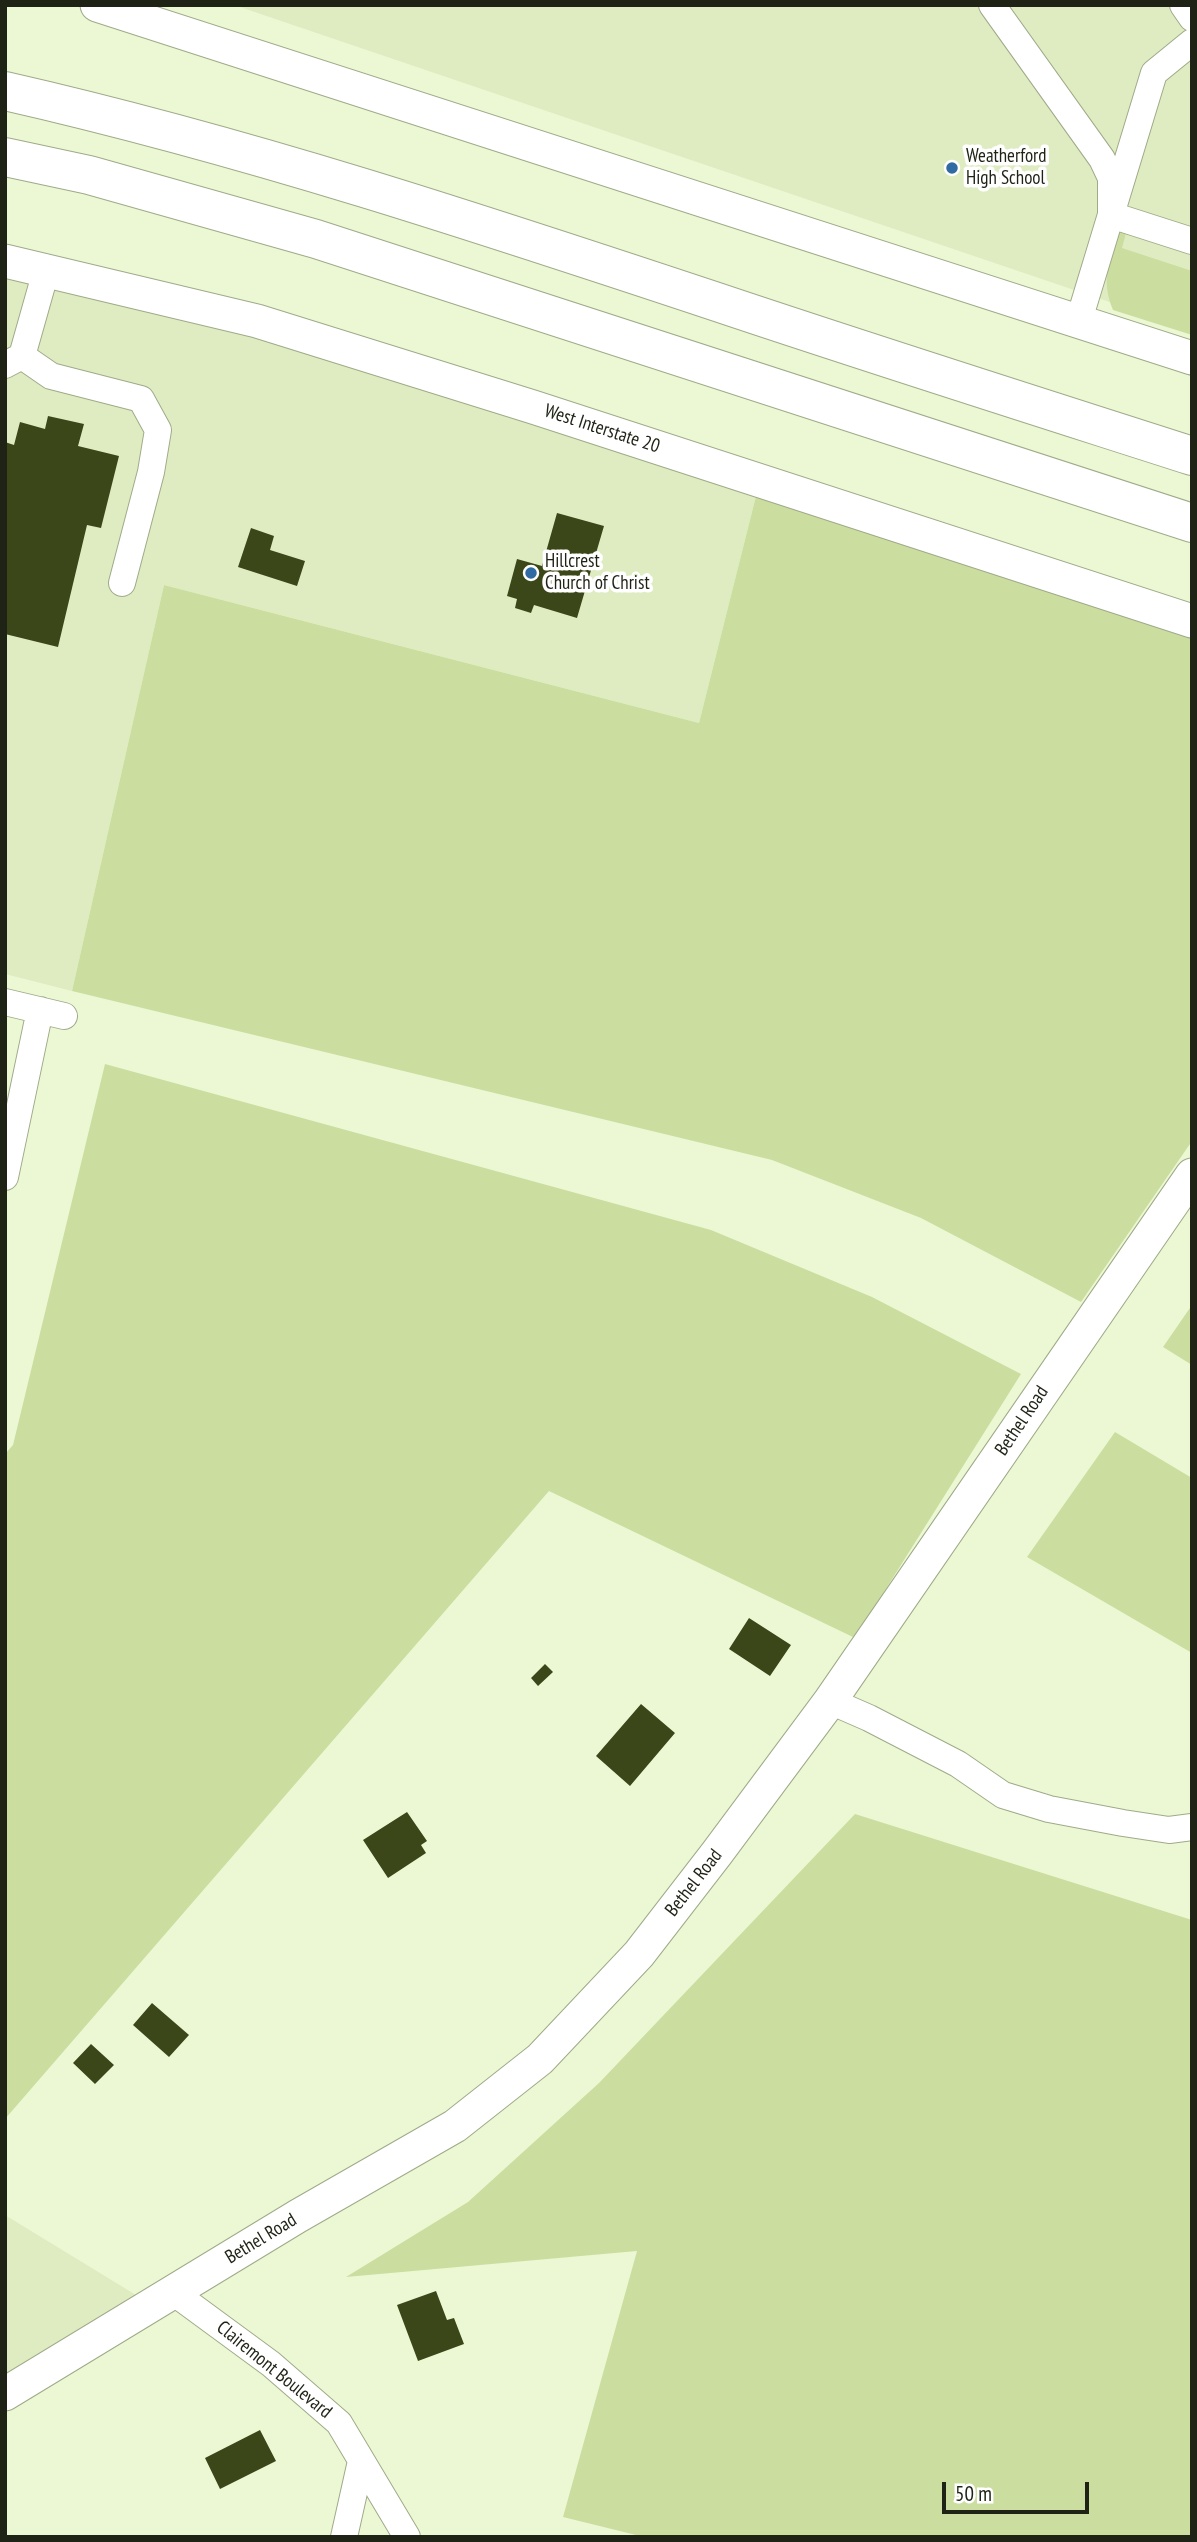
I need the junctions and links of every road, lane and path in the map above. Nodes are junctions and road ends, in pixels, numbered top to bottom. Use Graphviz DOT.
graph roads {
  1 [pos="97,5"];
  2 [pos="992,5"];
  3 [pos="1183,5"];
  4 [pos="1192,18"];
  5 [pos="1192,42"];
  6 [pos="5,90"];
  7 [pos="5,157"];
  8 [pos="1111,215"];
  9 [pos="1192,241"];
  10 [pos="5,261"];
  11 [pos="46,271"];
  12 [pos="1079,320"];
  13 [pos="1192,358"];
  14 [pos="13,360"];
  15 [pos="1192,456"];
  16 [pos="1192,523"];
  17 [pos="122,583"];
  18 [pos="1192,621"];
  19 [pos="5,1002"];
  20 [pos="1192,1175"];
  21 [pos="5,1177"];
  22 [pos="830,1701"];
  23 [pos="1192,1827"];
  24 [pos="173,2292"];
  25 [pos="5,2394"];
  26 [pos="361,2460"];
  27 [pos="344,2537"];
  28 [pos="407,2537"];
  1 -- 12 [label="main road"];
  2 -- 8 [label="street"];
  3 -- 4 [label="street"];
  5 -- 8 [label="street"];
  6 -- 15 [label="highway"];
  7 -- 16 [label="highway"];
  8 -- 9 [label="street"];
  8 -- 12 [label="street"];
  10 -- 11 [label="main road, West Interstate 20"];
  11 -- 14 [label="street"];
  11 -- 18 [label="main road, West Interstate 20"];
  12 -- 13 [label="main road"];
  14 -- 17 [label="street"];
  19 -- 21 [label="street"];
  20 -- 22 [label="main road, Bethel Road"];
  22 -- 23 [label="street"];
  22 -- 24 [label="main road, Bethel Road"];
  24 -- 25 [label="main road, Bethel Road"];
  24 -- 26 [label="street, Clairemont Boulevard"];
  26 -- 27 [label="street"];
  26 -- 28 [label="street, Clairemont Boulevard"];
}
